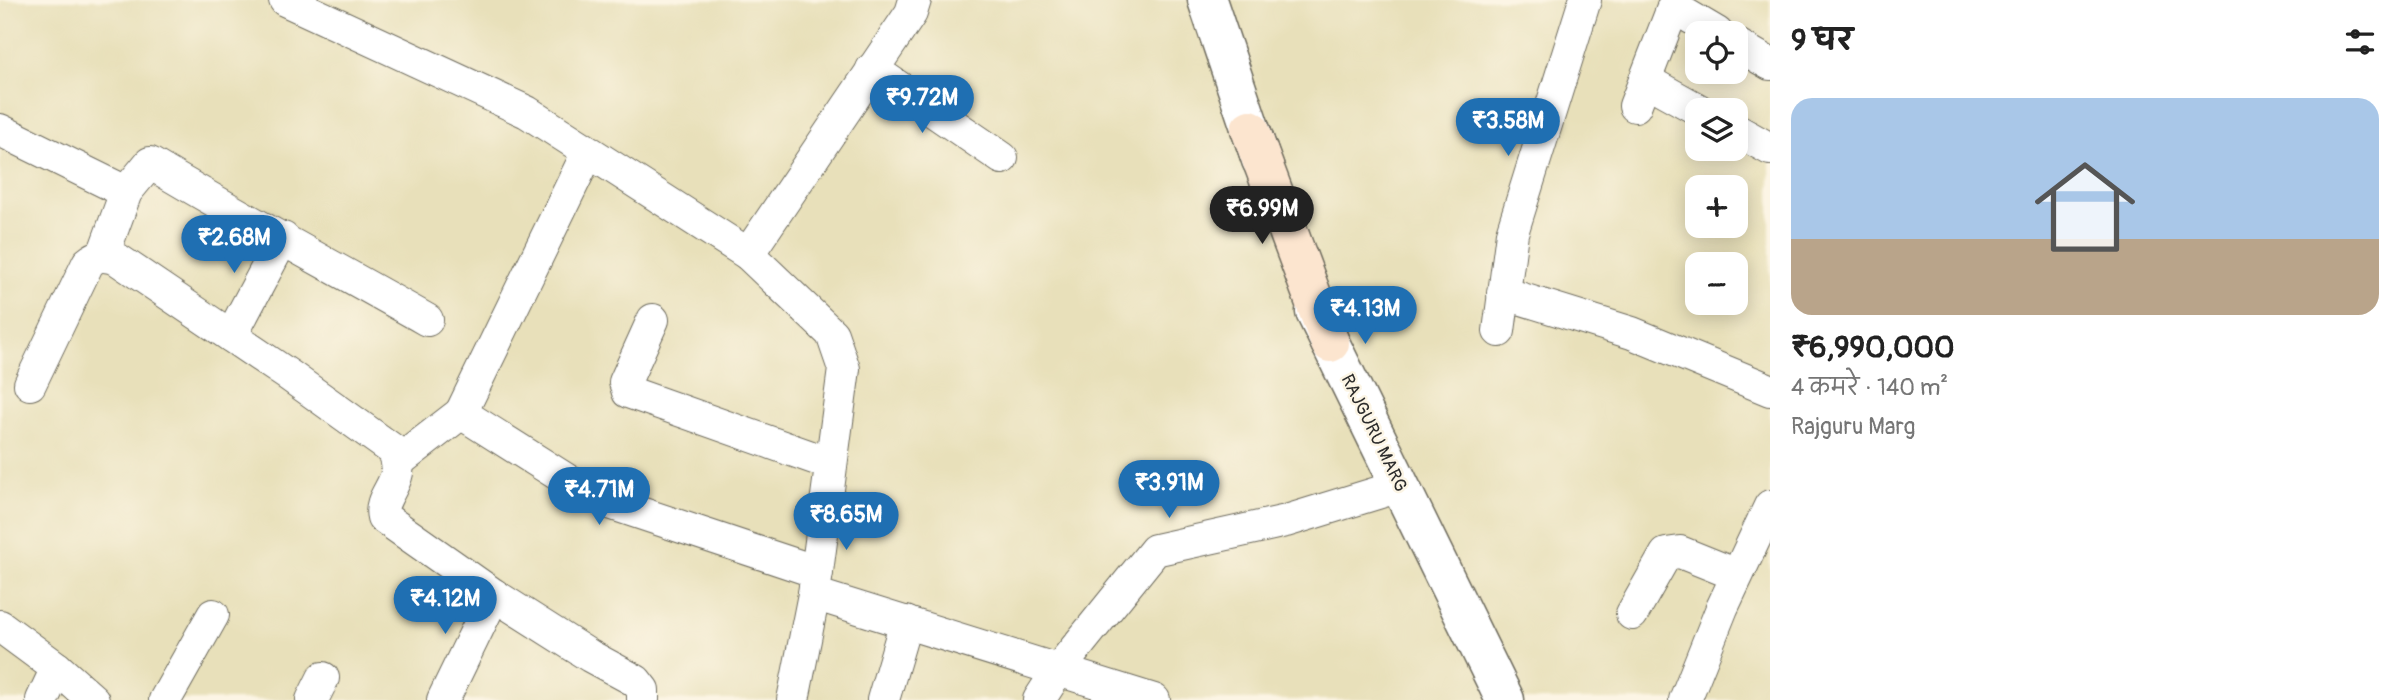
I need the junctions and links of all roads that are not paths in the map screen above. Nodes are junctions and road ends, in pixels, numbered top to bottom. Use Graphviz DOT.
graph roads {
  1 [pos="285,0"];
  2 [pos="915,0"];
  3 [pos="1207,0"];
  4 [pos="1585,0"];
  5 [pos="1674,4"];
  6 [pos="1699,21"];
  7 [pos="1748,51"];
  8 [pos="1770,64"];
  9 [pos="872,69"];
  10 [pos="1685,106"];
  11 [pos="1250,129"];
  12 [pos="0,130"];
  13 [pos="1748,137"];
  14 [pos="1770,149"];
  15 [pos="588,152"];
  16 [pos="1002,158"];
  17 [pos="126,192"];
  18 [pos="283,239"];
  19 [pos="748,254"];
  20 [pos="103,255"];
  21 [pos="1503,293"];
  22 [pos="426,320"];
  23 [pos="653,320"];
  24 [pos="1499,331"];
  25 [pos="231,336"];
  26 [pos="1330,344"];
  27 [pos="30,384"];
  28 [pos="1770,390"];
  29 [pos="461,413"];
  30 [pos="399,461"];
  31 [pos="831,464"];
  32 [pos="1400,485"];
  33 [pos="1770,506"];
  34 [pos="1737,575"];
  35 [pos="815,583"];
  36 [pos="494,595"];
  37 [pos="1632,614"];
  38 [pos="213,615"];
  39 [pos="906,621"];
  40 [pos="0,626"];
  41 [pos="57,668"];
  42 [pos="1059,669"];
  43 [pos="43,700"];
  44 [pos="93,700"];
  45 [pos="165,700"];
  46 [pos="443,700"];
  47 [pos="643,700"];
  48 [pos="793,700"];
  49 [pos="883,700"];
  50 [pos="1039,700"];
  51 [pos="1154,700"];
  52 [pos="1505,700"];
  53 [pos="1685,700"];
  1 -- 15 [label="street"];
  2 -- 9 [label="street"];
  3 -- 11 [label="street"];
  4 -- 21 [label="street"];
  5 -- 6 [label="street"];
  5 -- 10 [label="street"];
  7 -- 8 [label="street"];
  9 -- 16 [label="street"];
  9 -- 19 [label="street"];
  11 -- 26 [label="main road"];
  12 -- 17 [label="street"];
  13 -- 14 [label="street"];
  15 -- 19 [label="street"];
  15 -- 29 [label="street"];
  17 -- 18 [label="street"];
  17 -- 20 [label="street"];
  18 -- 22 [label="street"];
  18 -- 25 [label="street"];
  19 -- 31 [label="street"];
  20 -- 25 [label="street"];
  20 -- 27 [label="street"];
  21 -- 24 [label="street"];
  21 -- 28 [label="street"];
  23 -- 31 [label="street"];
  25 -- 30 [label="street"];
  26 -- 32 [label="street, RAJGURU MARG"];
  29 -- 30 [label="street"];
  29 -- 35 [label="street"];
  30 -- 36 [label="street"];
  31 -- 35 [label="street"];
  32 -- 42 [label="street"];
  32 -- 52 [label="street, RAJGURU MARG"];
  33 -- 34 [label="street"];
  34 -- 37 [label="street"];
  34 -- 53 [label="street"];
  35 -- 39 [label="street"];
  35 -- 48 [label="street"];
  36 -- 46 [label="street"];
  36 -- 47 [label="street"];
  38 -- 45 [label="street"];
  39 -- 42 [label="street"];
  39 -- 49 [label="street"];
  40 -- 41 [label="street"];
  41 -- 43 [label="street"];
  41 -- 44 [label="street"];
  42 -- 50 [label="street"];
  42 -- 51 [label="street"];
}
